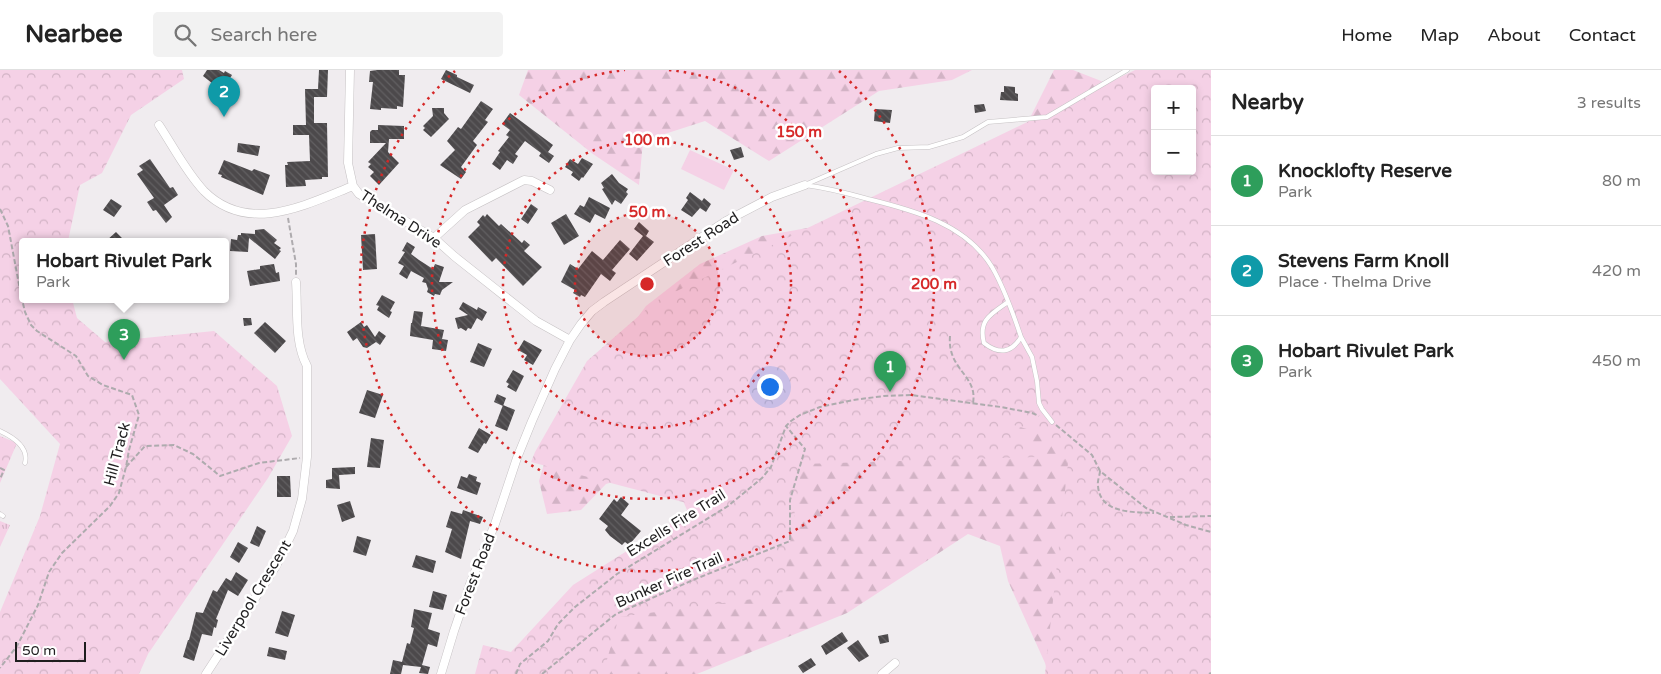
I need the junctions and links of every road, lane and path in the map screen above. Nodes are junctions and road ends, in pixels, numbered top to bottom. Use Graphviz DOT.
graph roads {
  1 [pos="350,70"];
  2 [pos="1127,70"];
  3 [pos="159,125"];
  4 [pos="805,185"];
  5 [pos="353,186"];
  6 [pos="550,190"];
  7 [pos="0,209"];
  8 [pos="286,210"];
  9 [pos="434,238"];
  10 [pos="296,282"];
  11 [pos="19,284"];
  12 [pos="1008,302"];
  13 [pos="23,303"];
  14 [pos="950,336"];
  15 [pos="1022,337"];
  16 [pos="570,340"];
  17 [pos="974,403"];
  18 [pos="1052,422"];
  19 [pos="786,426"];
  20 [pos="0,431"];
  21 [pos="307,457"];
  22 [pos="25,463"];
  23 [pos="0,468"];
  24 [pos="126,468"];
  25 [pos="1100,470"];
  26 [pos="2,475"];
  27 [pos="6,477"];
  28 [pos="0,479"];
  29 [pos="1156,514"];
  30 [pos="1211,516"];
  31 [pos="1168,517"];
  32 [pos="1211,532"];
  33 [pos="896,663"];
  34 [pos="0,668"];
  35 [pos="206,674"];
  36 [pos="441,674"];
  37 [pos="516,674"];
  38 [pos="542,674"];
  39 [pos="882,674"];
  1 -- 5 [label="street"];
  2 -- 4 [label="lane, Forest Road"];
  3 -- 8 [label="street, Thelma Drive"];
  4 -- 12 [label="lane"];
  4 -- 16 [label="street, Forest Road"];
  5 -- 8 [label="street, Thelma Drive"];
  5 -- 9 [label="street, Thelma Drive"];
  6 -- 9 [label="street"];
  7 -- 11 [label="path, Hill Track"];
  8 -- 10 [label="path"];
  9 -- 16 [label="street, Thelma Drive"];
  10 -- 21 [label="street, Liverpool Crescent"];
  12 -- 15 [label="lane"];
  12 -- 15 [label="lane"];
  13 -- 24 [label="path, Hill Track"];
  14 -- 17 [label="path"];
  15 -- 18 [label="lane"];
  16 -- 36 [label="street, Forest Road"];
  17 -- 18 [label="path"];
  17 -- 19 [label="path"];
  18 -- 25 [label="path"];
  19 -- 37 [label="path, Excells Fire Trail"];
  19 -- 38 [label="path, Bunker Fire Trail"];
  20 -- 22 [label="lane"];
  21 -- 24 [label="path"];
  21 -- 35 [label="street, Liverpool Crescent"];
  23 -- 26 [label="path"];
  24 -- 34 [label="path, Hill Track"];
  25 -- 29 [label="path"];
  25 -- 29 [label="path"];
  26 -- 27 [label="path"];
  26 -- 28 [label="path"];
  29 -- 31 [label="path"];
  30 -- 31 [label="path"];
  31 -- 32 [label="path"];
  33 -- 39 [label="street"];
}
